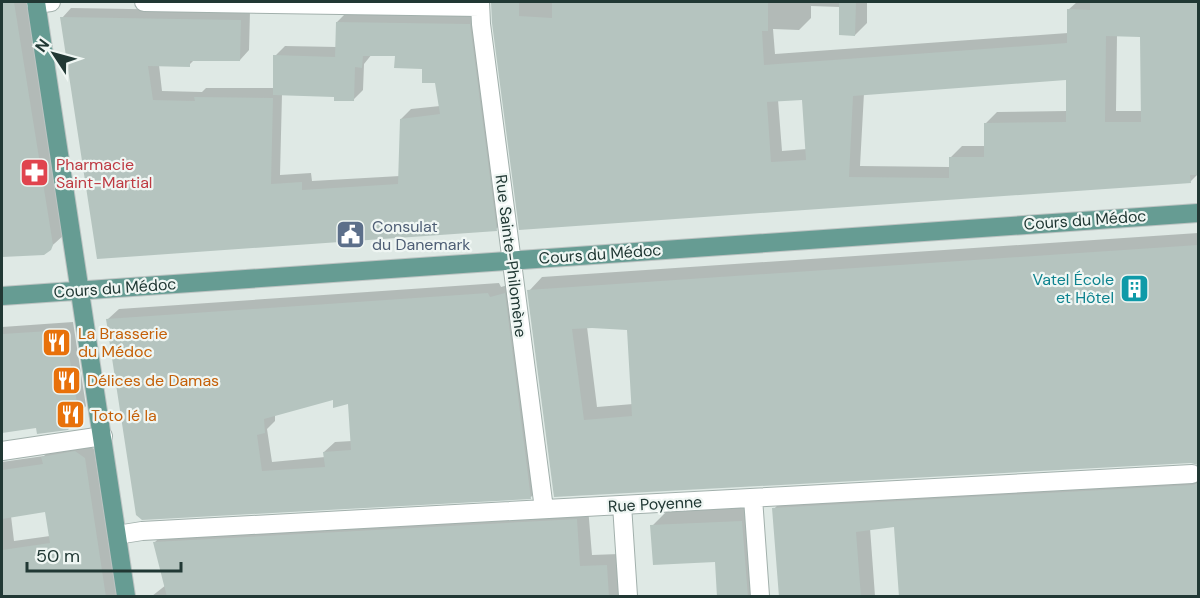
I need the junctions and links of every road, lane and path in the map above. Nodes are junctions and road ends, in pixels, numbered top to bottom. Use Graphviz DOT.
graph roads {
  1 [pos="41,2"];
  2 [pos="144,2"];
  3 [pos="480,4"];
  4 [pos="1198,213"];
  5 [pos="512,260"];
  6 [pos="80,291"];
  7 [pos="2,296"];
  8 [pos="103,436"];
  9 [pos="2,451"];
  10 [pos="1192,474"];
  11 [pos="753,498"];
  12 [pos="622,505"];
  13 [pos="544,510"];
  14 [pos="117,535"];
  15 [pos="126,597"];
  16 [pos="628,597"];
  17 [pos="760,597"];
  1 -- 6 [label="main road"];
  2 -- 3 [label="street"];
  3 -- 5 [label="street, Rue Sainte-Philomène"];
  4 -- 5 [label="main road, Cours du Médoc"];
  5 -- 6 [label="main road, Cours du Médoc"];
  5 -- 13 [label="street, Rue Sainte-Philomène"];
  6 -- 7 [label="main road, Cours du Médoc"];
  6 -- 8 [label="main road"];
  8 -- 9 [label="street"];
  8 -- 14 [label="main road"];
  10 -- 11 [label="street, Rue Poyenne"];
  11 -- 12 [label="street, Rue Poyenne"];
  11 -- 17 [label="street"];
  12 -- 13 [label="street, Rue Poyenne"];
  12 -- 16 [label="street"];
  13 -- 14 [label="street, Rue Poyenne"];
  14 -- 15 [label="main road"];
}
